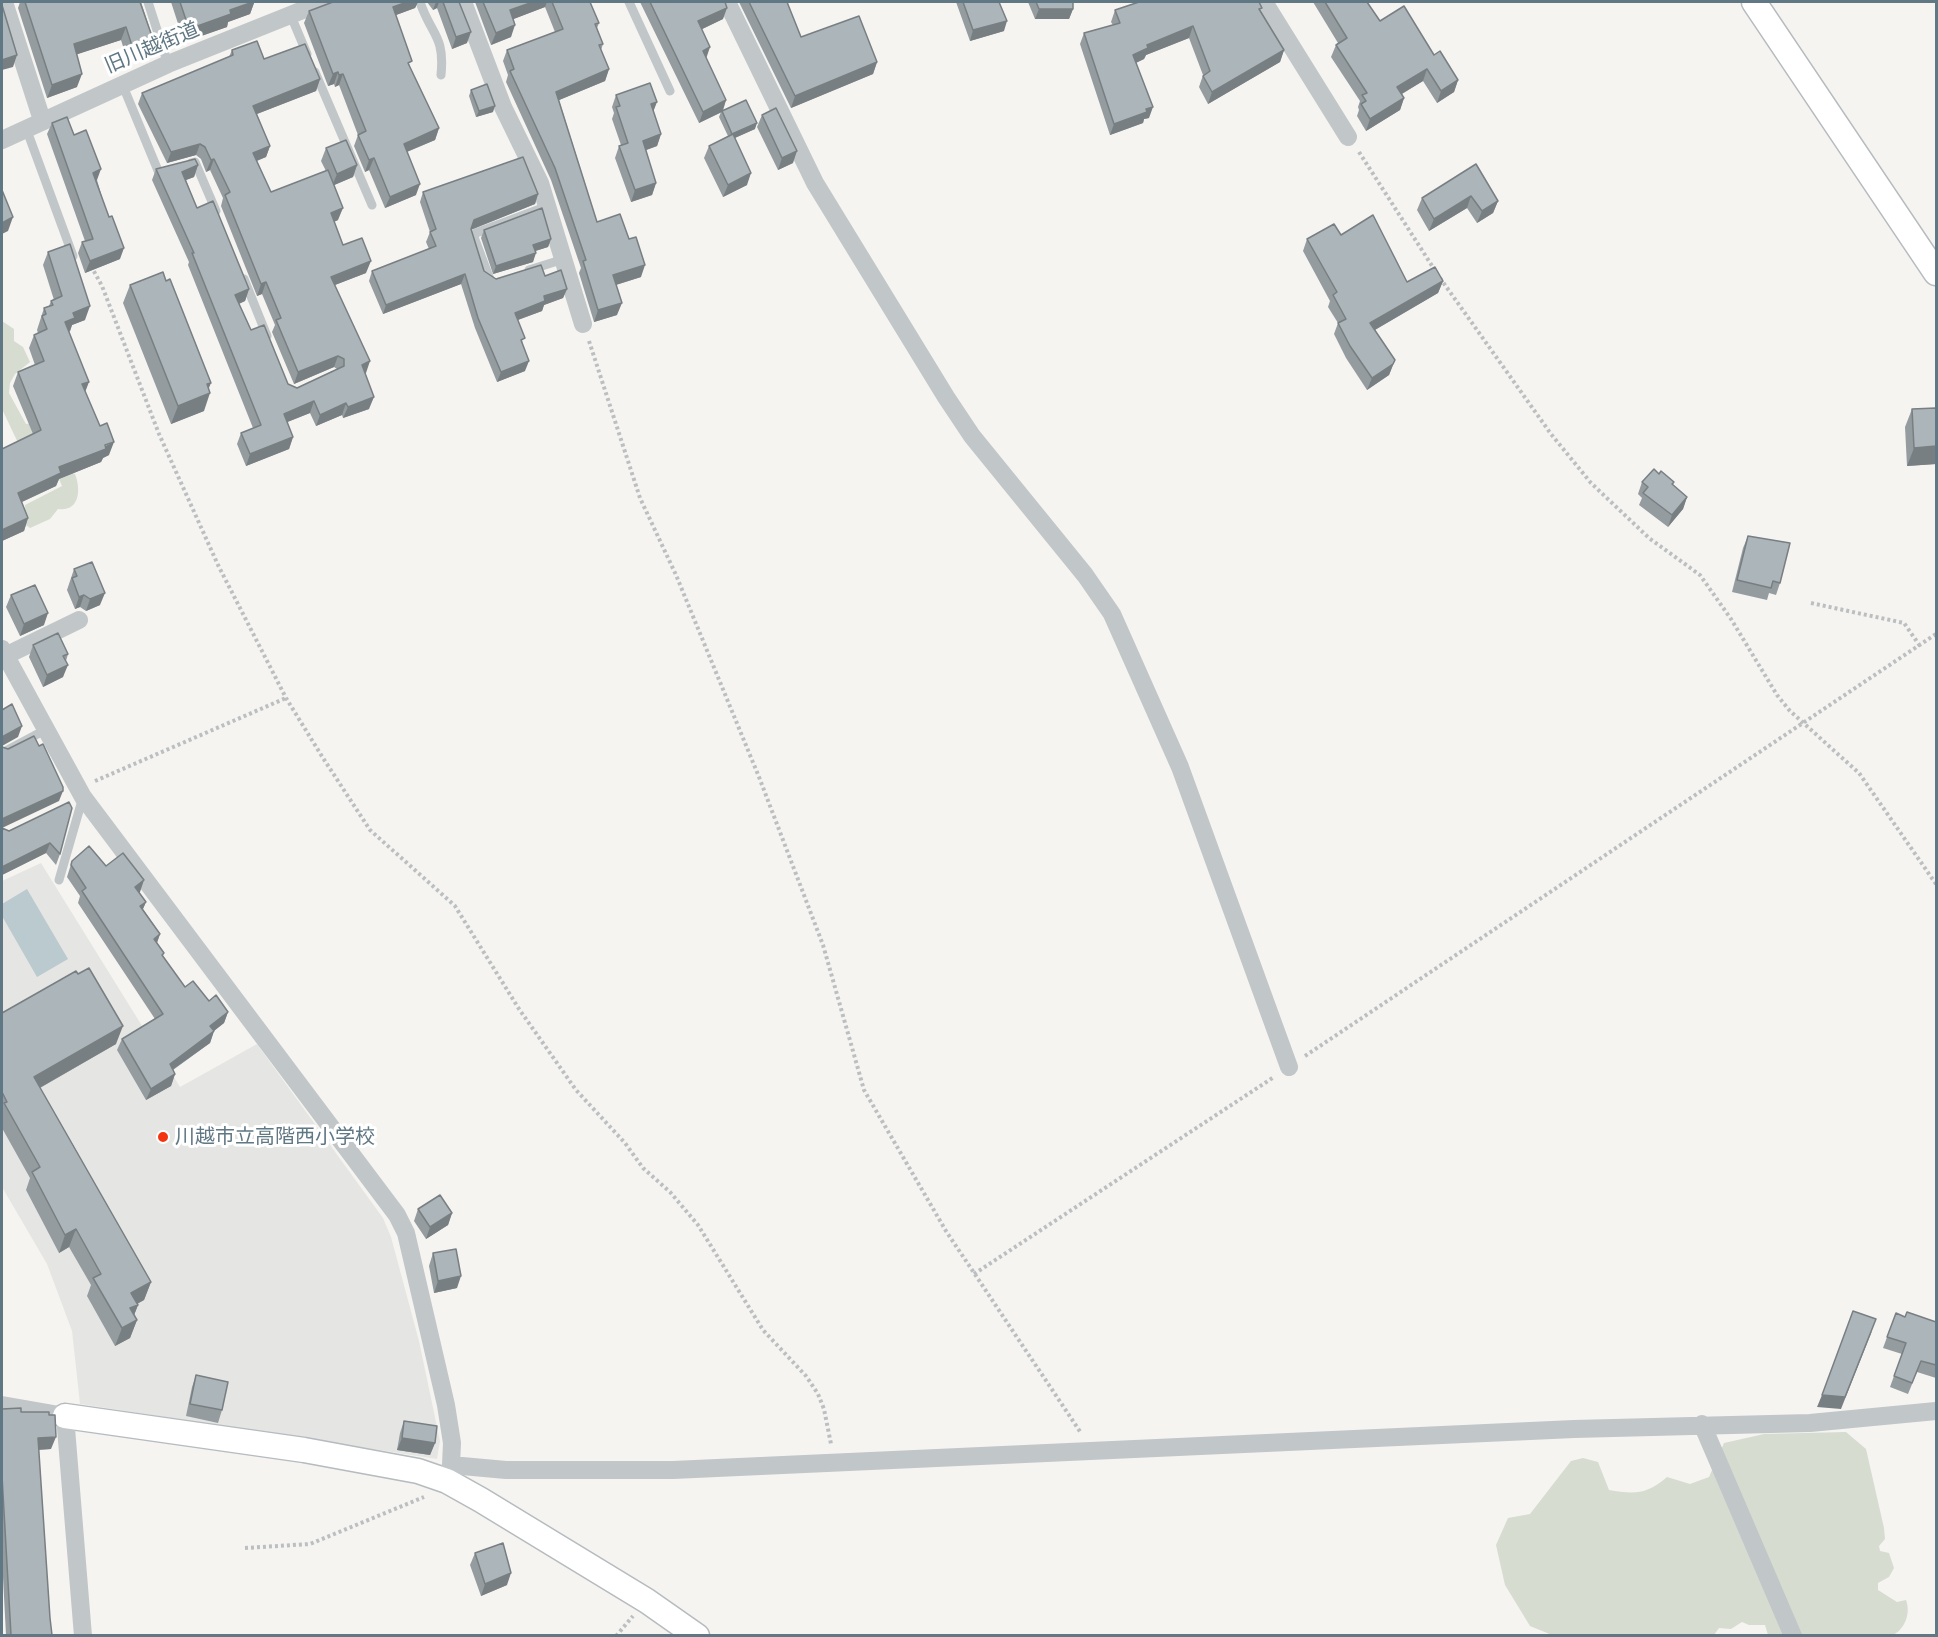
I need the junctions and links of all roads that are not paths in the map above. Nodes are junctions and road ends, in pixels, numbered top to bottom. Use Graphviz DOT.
graph roads {
  1 [pos="4,2"];
  2 [pos="148,2"];
  3 [pos="317,2"];
  4 [pos="420,2"];
  5 [pos="464,2"];
  6 [pos="629,2"];
  7 [pos="727,2"];
  8 [pos="1264,2"];
  9 [pos="1754,2"];
  10 [pos="291,16"];
  11 [pos="168,64"];
  12 [pos="441,75"];
  13 [pos="123,86"];
  14 [pos="670,92"];
  15 [pos="34,124"];
  16 [pos="1348,137"];
  17 [pos="2,140"];
  18 [pos="184,165"];
  19 [pos="173,169"];
  20 [pos="372,205"];
  21 [pos="548,206"];
  22 [pos="218,217"];
  23 [pos="564,259"];
  24 [pos="76,267"];
  25 [pos="240,272"];
  26 [pos="522,272"];
  27 [pos="1936,273"];
  28 [pos="502,279"];
  29 [pos="583,324"];
  30 [pos="272,349"];
  31 [pos="79,620"];
  32 [pos="3,653"];
  33 [pos="45,730"];
  34 [pos="2,753"];
  35 [pos="78,796"];
  36 [pos="58,880"];
  37 [pos="1289,1067"];
  38 [pos="2,1405"];
  39 [pos="1936,1411"];
  40 [pos="65,1416"];
  41 [pos="1702,1424"];
  42 [pos="449,1473"];
  43 [pos="83,1635"];
  44 [pos="697,1635"];
  45 [pos="1793,1635"];
  1 -- 15 [label="street"];
  2 -- 11 [label="lane"];
  3 -- 10 [label="street, 旧川越街道"];
  4 -- 12 [label="lane"];
  5 -- 21 [label="street"];
  6 -- 14 [label="lane"];
  7 -- 37 [label="street"];
  8 -- 16 [label="street"];
  9 -- 27 [label="street"];
  10 -- 11 [label="street, 旧川越街道"];
  10 -- 20 [label="lane"];
  11 -- 13 [label="street, 旧川越街道"];
  13 -- 15 [label="street, 旧川越街道"];
  13 -- 19 [label="lane"];
  15 -- 17 [label="street, 旧川越街道"];
  15 -- 24 [label="lane"];
  18 -- 22 [label="lane"];
  21 -- 23 [label="street"];
  21 -- 28 [label="lane"];
  23 -- 26 [label="lane"];
  23 -- 29 [label="street"];
  25 -- 30 [label="lane"];
  31 -- 32 [label="street"];
  32 -- 33 [label="street"];
  33 -- 34 [label="lane"];
  33 -- 35 [label="street"];
  35 -- 36 [label="lane"];
  35 -- 42 [label="street"];
  38 -- 40 [label="street"];
  39 -- 41 [label="street"];
  40 -- 42 [label="street"];
  40 -- 43 [label="street"];
  41 -- 42 [label="street"];
  41 -- 45 [label="street"];
  42 -- 44 [label="street"];
}
